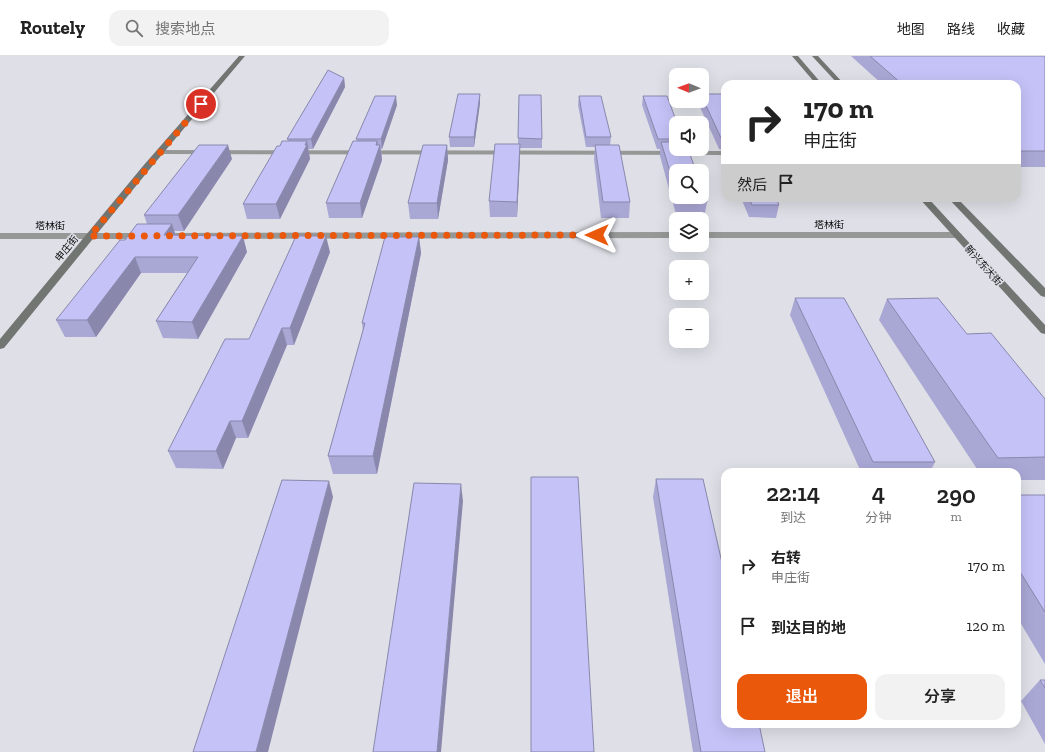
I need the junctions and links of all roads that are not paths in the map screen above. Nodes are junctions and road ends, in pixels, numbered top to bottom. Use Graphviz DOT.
graph roads {
  1 [pos="242,56"];
  2 [pos="794,56"];
  3 [pos="815,56"];
  4 [pos="815,80"];
  5 [pos="837,80"];
  6 [pos="160,152"];
  7 [pos="721,153"];
  8 [pos="927,202"];
  9 [pos="956,202"];
  10 [pos="669,235"];
  11 [pos="709,235"];
  12 [pos="957,235"];
  13 [pos="0,236"];
  14 [pos="90,236"];
  15 [pos="1045,294"];
  16 [pos="1045,331"];
  17 [pos="0,346"];
  1 -- 6 [label="street, 申庄街"];
  2 -- 4 [label="street"];
  3 -- 5 [label="street"];
  6 -- 7 [label="street"];
  6 -- 14 [label="street, 申庄街"];
  8 -- 12 [label="street, 新兴东大街"];
  9 -- 15 [label="street, 新兴东大街"];
  10 -- 14 [label="street, 塔林街"];
  11 -- 12 [label="street, 塔林街"];
  12 -- 16 [label="street, 新兴东大街"];
  13 -- 14 [label="street, 塔林街"];
  14 -- 17 [label="street, 申庄街"];
}
